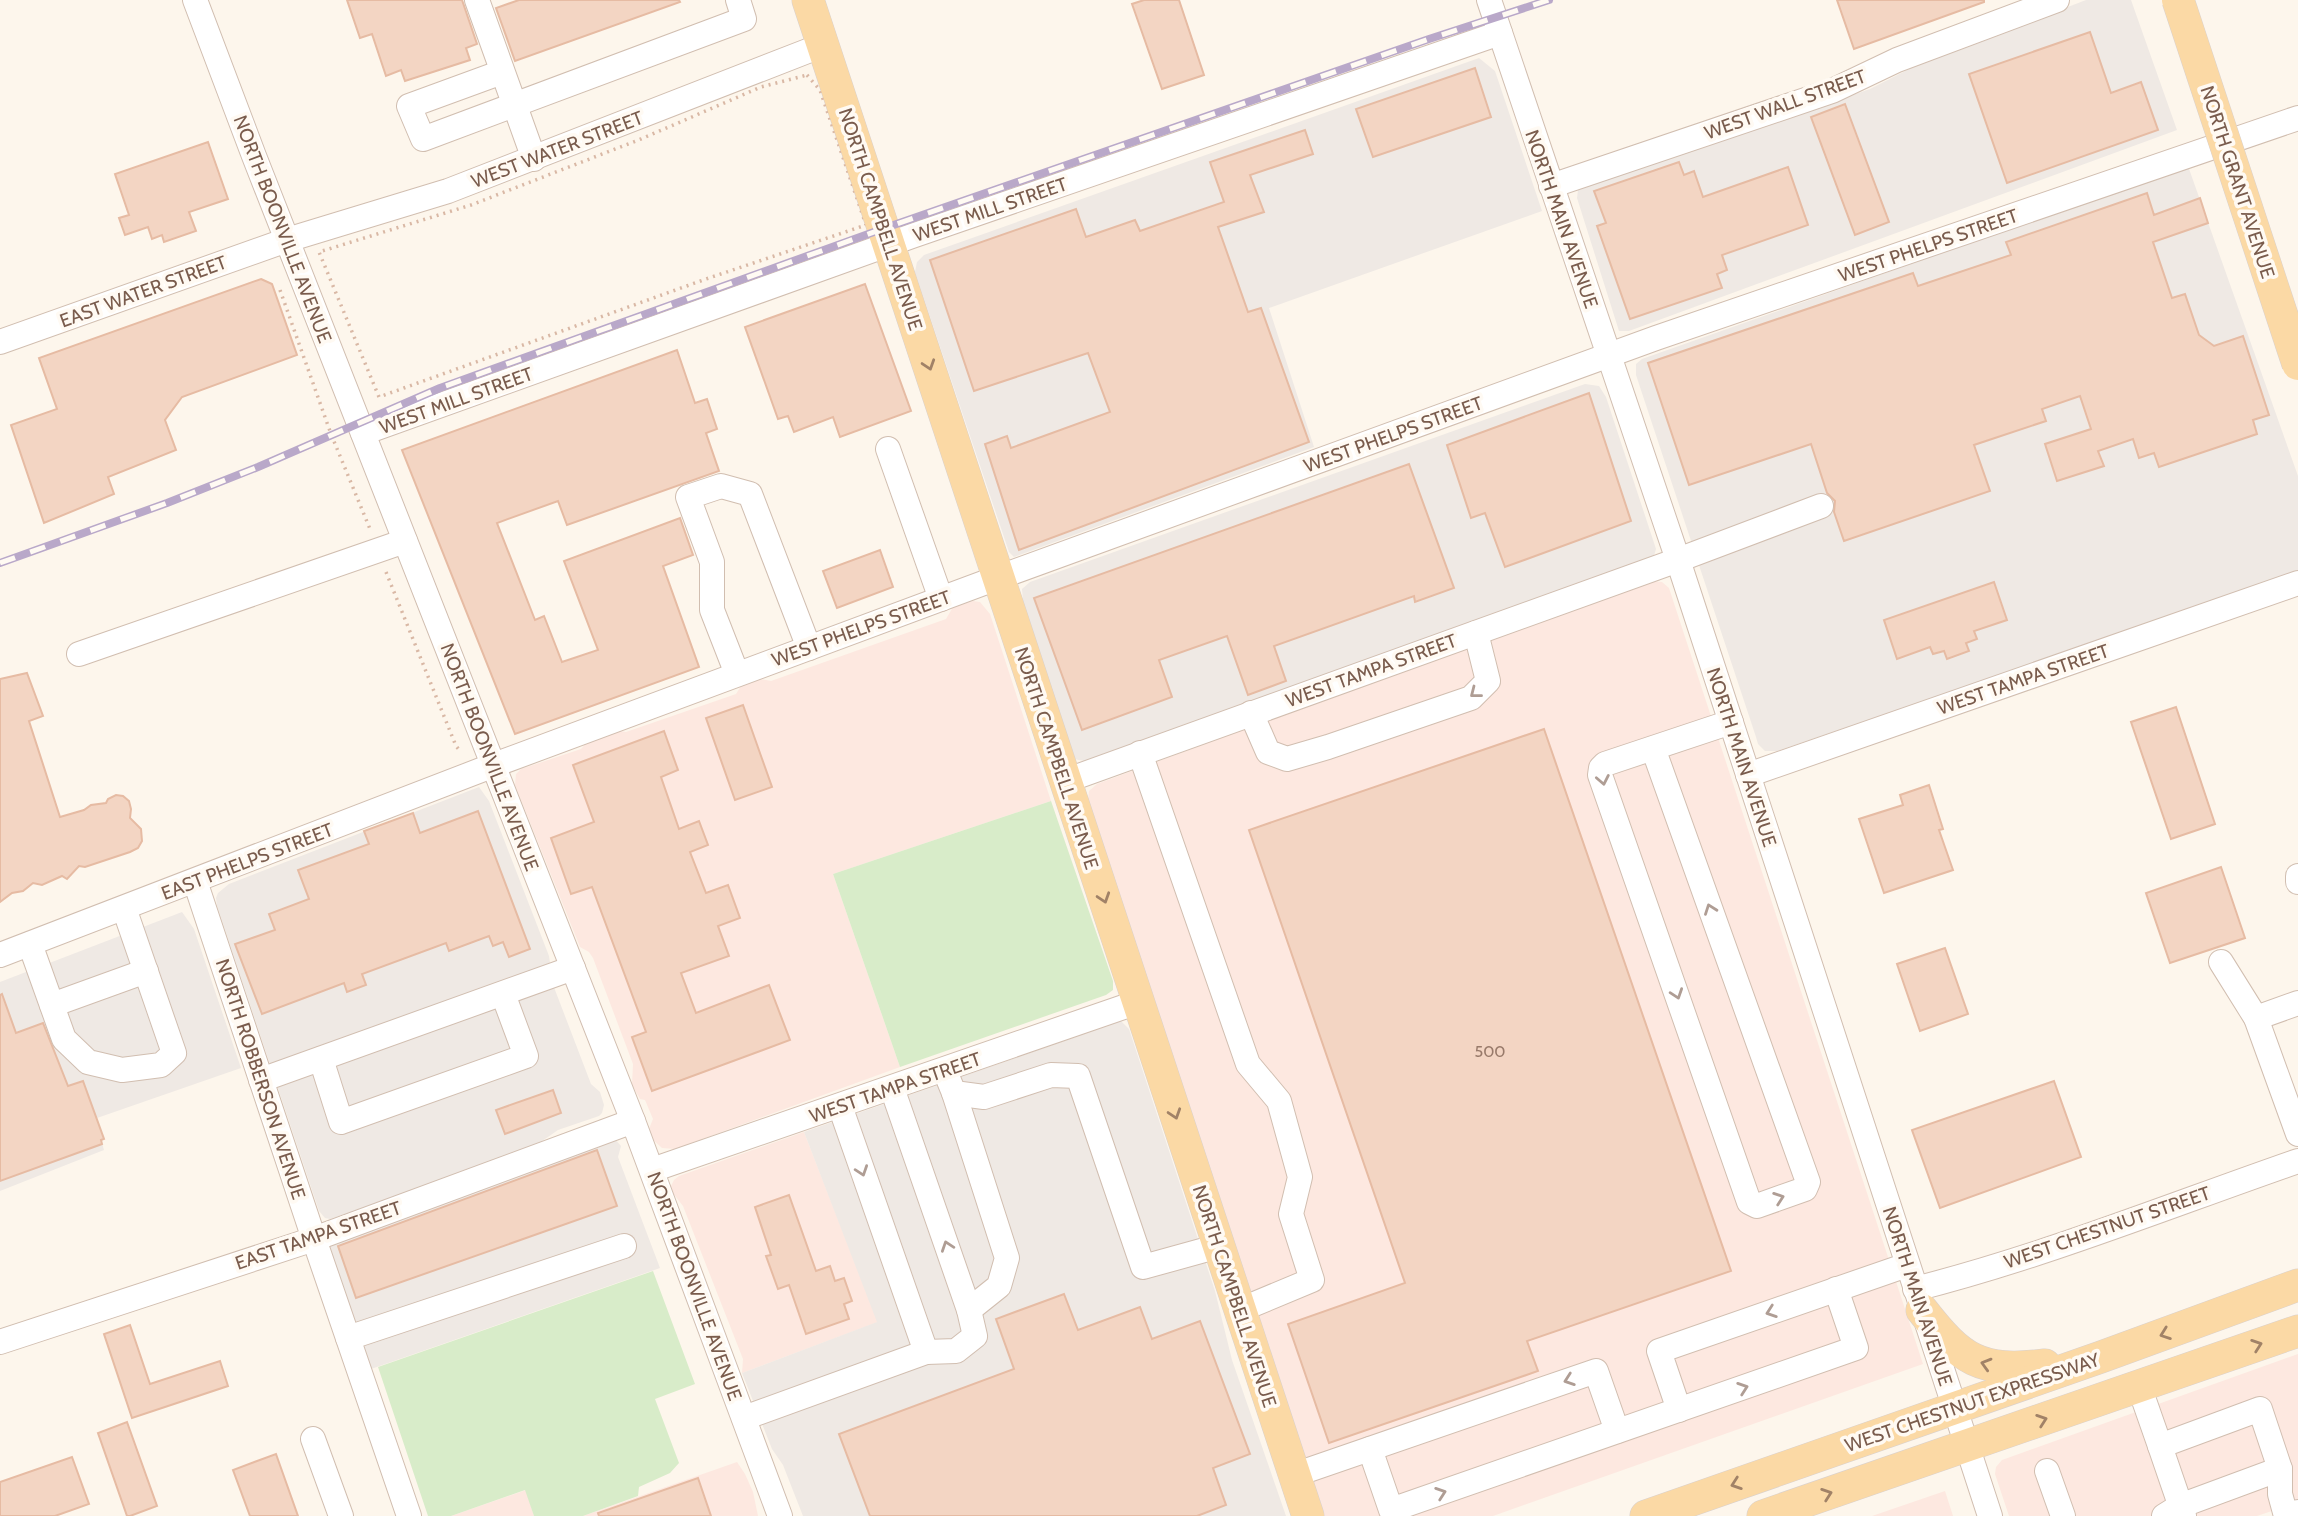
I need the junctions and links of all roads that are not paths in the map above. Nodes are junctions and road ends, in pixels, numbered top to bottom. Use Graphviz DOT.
graph roads {
  1 [pos="195,0"];
  2 [pos="477,0"];
  3 [pos="738,0"];
  4 [pos="808,0"];
  5 [pos="1489,0"];
  6 [pos="2057,0"];
  7 [pos="2178,0"];
  8 [pos="1500,33"];
  9 [pos="823,45"];
  10 [pos="502,72"];
  11 [pos="514,105"];
  12 [pos="2298,118"];
  13 [pos="534,159"];
  14 [pos="1551,186"];
  15 [pos="287,240"];
  16 [pos="890,244"];
  17 [pos="0,342"];
  18 [pos="1608,356"];
  19 [pos="2298,364"];
  20 [pos="363,433"];
  21 [pos="888,449"];
  22 [pos="1821,506"];
  23 [pos="405,541"];
  24 [pos="1678,560"];
  25 [pos="997,578"];
  26 [pos="2298,583"];
  27 [pos="941,598"];
  28 [pos="1476,632"];
  29 [pos="809,648"];
  30 [pos="79,654"];
  31 [pos="737,674"];
  32 [pos="1251,713"];
  33 [pos="1731,722"];
  34 [pos="1653,748"];
  35 [pos="1140,753"];
  36 [pos="494,765"];
  37 [pos="1748,775"];
  38 [pos="1065,781"];
  39 [pos="2298,876"];
  40 [pos="195,881"];
  41 [pos="2298,882"];
  42 [pos="124,908"];
  43 [pos="30,944"];
  44 [pos="0,956"];
  45 [pos="2221,962"];
  46 [pos="573,968"];
  47 [pos="146,971"];
  48 [pos="503,994"];
  49 [pos="1138,1002"];
  50 [pos="2298,1003"];
  51 [pos="52,1005"];
  52 [pos="2256,1018"];
  53 [pos="321,1059"];
  54 [pos="261,1080"];
  55 [pos="949,1082"];
  56 [pos="892,1088"];
  57 [pos="840,1106"];
  58 [pos="633,1121"];
  59 [pos="2298,1134"];
  60 [pos="2298,1161"];
  61 [pos="652,1170"];
  62 [pos="314,1238"];
  63 [pos="624,1246"];
  64 [pos="1219,1246"];
  65 [pos="1907,1265"];
  66 [pos="2298,1285"];
  67 [pos="1836,1289"];
  68 [pos="1918,1299"];
  69 [pos="969,1310"];
  70 [pos="1240,1310"];
  71 [pos="2298,1331"];
  72 [pos="348,1338"];
  73 [pos="0,1342"];
  74 [pos="926,1352"];
  75 [pos="2101,1357"];
  76 [pos="2139,1386"];
  77 [pos="1955,1408"];
  78 [pos="1679,1410"];
  79 [pos="744,1418"];
  80 [pos="1617,1431"];
  81 [pos="313,1439"];
  82 [pos="1967,1446"];
  83 [pos="2160,1446"];
  84 [pos="1370,1449"];
  85 [pos="2280,1469"];
  86 [pos="2047,1471"];
  87 [pos="1294,1475"];
  88 [pos="2298,1512"];
  89 [pos="2176,1513"];
  90 [pos="402,1514"];
  91 [pos="341,1516"];
  92 [pos="780,1516"];
  93 [pos="1308,1516"];
  94 [pos="1646,1516"];
  95 [pos="1763,1516"];
  96 [pos="1990,1516"];
  97 [pos="2063,1516"];
  98 [pos="2286,1516"];
  1 -- 15 [label="street, NORTH BOONVILLE AVENUE"];
  2 -- 10 [label="street"];
  3 -- 11 [label="street"];
  4 -- 9 [label="main road, NORTH CAMPBELL AVENUE"];
  5 -- 8 [label="street, NORTH MAIN AVENUE"];
  6 -- 14 [label="street, WEST WALL STREET"];
  7 -- 19 [label="main road, NORTH GRANT AVENUE, bridge"];
  8 -- 14 [label="street, NORTH MAIN AVENUE"];
  8 -- 16 [label="street, WEST MILL STREET"];
  9 -- 13 [label="street, WEST WATER STREET"];
  9 -- 16 [label="main road, NORTH CAMPBELL AVENUE"];
  10 -- 11 [label="street"];
  10 -- 11 [label="street"];
  11 -- 13 [label="street"];
  12 -- 18 [label="street, WEST PHELPS STREET"];
  13 -- 15 [label="street, WEST WATER STREET"];
  14 -- 18 [label="street, NORTH MAIN AVENUE"];
  15 -- 17 [label="street, EAST WATER STREET"];
  15 -- 20 [label="street, NORTH BOONVILLE AVENUE"];
  16 -- 20 [label="street, WEST MILL STREET"];
  16 -- 25 [label="main road, NORTH CAMPBELL AVENUE, one-way"];
  18 -- 24 [label="street, NORTH MAIN AVENUE"];
  18 -- 25 [label="street, WEST PHELPS STREET"];
  20 -- 23 [label="street, NORTH BOONVILLE AVENUE"];
  21 -- 27 [label="street"];
  22 -- 24 [label="street, WEST TAMPA STREET"];
  23 -- 30 [label="street"];
  23 -- 36 [label="street, NORTH BOONVILLE AVENUE"];
  24 -- 28 [label="street, WEST TAMPA STREET"];
  24 -- 33 [label="street, NORTH MAIN AVENUE"];
  25 -- 27 [label="street, WEST PHELPS STREET"];
  25 -- 38 [label="main road, NORTH CAMPBELL AVENUE"];
  26 -- 37 [label="street, WEST TAMPA STREET"];
  27 -- 29 [label="street, WEST PHELPS STREET"];
  28 -- 32 [label="street, WEST TAMPA STREET"];
  28 -- 32 [label="street, one-way"];
  29 -- 31 [label="street, WEST PHELPS STREET"];
  29 -- 31 [label="street"];
  31 -- 36 [label="street, WEST PHELPS STREET"];
  32 -- 35 [label="street, WEST TAMPA STREET"];
  33 -- 34 [label="street"];
  33 -- 37 [label="street, NORTH MAIN AVENUE"];
  34 -- 34 [label="street, one-way"];
  35 -- 38 [label="street, WEST TAMPA STREET"];
  35 -- 70 [label="street"];
  36 -- 40 [label="street, EAST PHELPS STREET"];
  36 -- 46 [label="street, NORTH BOONVILLE AVENUE"];
  37 -- 65 [label="street, NORTH MAIN AVENUE"];
  38 -- 49 [label="main road, NORTH CAMPBELL AVENUE, one-way"];
  39 -- 41 [label="street"];
  40 -- 42 [label="street, EAST PHELPS STREET"];
  40 -- 54 [label="street, NORTH ROBBERSON AVENUE"];
  42 -- 43 [label="street, EAST PHELPS STREET"];
  42 -- 47 [label="street"];
  43 -- 44 [label="street, EAST PHELPS STREET"];
  43 -- 51 [label="street"];
  45 -- 52 [label="street"];
  46 -- 48 [label="street"];
  46 -- 58 [label="street, NORTH BOONVILLE AVENUE"];
  47 -- 51 [label="street"];
  47 -- 51 [label="street"];
  48 -- 53 [label="street"];
  48 -- 53 [label="street"];
  49 -- 55 [label="street, WEST TAMPA STREET"];
  49 -- 64 [label="main road, NORTH CAMPBELL AVENUE, one-way"];
  50 -- 52 [label="street"];
  52 -- 59 [label="street"];
  53 -- 54 [label="street"];
  54 -- 62 [label="street, NORTH ROBBERSON AVENUE"];
  55 -- 56 [label="street, WEST TAMPA STREET"];
  55 -- 64 [label="street"];
  55 -- 69 [label="street"];
  56 -- 57 [label="street, WEST TAMPA STREET"];
  69 -- 56 [label="street, one-way"];
  57 -- 61 [label="street, WEST TAMPA STREET"];
  57 -- 74 [label="street, one-way"];
  58 -- 61 [label="street, NORTH BOONVILLE AVENUE"];
  58 -- 62 [label="street, EAST TAMPA STREET"];
  60 -- 68 [label="street, WEST CHESTNUT STREET"];
  61 -- 79 [label="street, NORTH BOONVILLE AVENUE"];
  62 -- 72 [label="street, NORTH ROBBERSON AVENUE"];
  62 -- 73 [label="street, EAST TAMPA STREET"];
  63 -- 72 [label="street"];
  64 -- 70 [label="main road, NORTH CAMPBELL AVENUE"];
  65 -- 67 [label="street"];
  65 -- 68 [label="street, NORTH MAIN AVENUE"];
  66 -- 75 [label="main road, WEST CHESTNUT EXPRESSWAY, one-way"];
  78 -- 67 [label="street, one-way"];
  67 -- 78 [label="street, one-way"];
  75 -- 68 [label="main road, one-way"];
  68 -- 77 [label="street, NORTH MAIN AVENUE"];
  69 -- 74 [label="street"];
  70 -- 87 [label="main road, NORTH CAMPBELL AVENUE"];
  76 -- 71 [label="main road, WEST CHESTNUT EXPRESSWAY, one-way"];
  72 -- 90 [label="street, NORTH ROBBERSON AVENUE"];
  74 -- 79 [label="street"];
  75 -- 77 [label="main road, WEST CHESTNUT EXPRESSWAY"];
  82 -- 76 [label="main road, WEST CHESTNUT EXPRESSWAY, one-way"];
  76 -- 83 [label="street"];
  77 -- 82 [label="street, NORTH MAIN AVENUE"];
  77 -- 94 [label="main road, WEST CHESTNUT EXPRESSWAY, one-way"];
  78 -- 80 [label="street"];
  79 -- 92 [label="street, NORTH BOONVILLE AVENUE"];
  84 -- 80 [label="street, one-way"];
  80 -- 84 [label="street, one-way"];
  81 -- 91 [label="street"];
  95 -- 82 [label="main road, WEST CHESTNUT EXPRESSWAY, one-way"];
  82 -- 96 [label="street, NORTH MAIN AVENUE"];
  83 -- 85 [label="street"];
  83 -- 89 [label="street"];
  84 -- 87 [label="street"];
  85 -- 89 [label="street"];
  85 -- 98 [label="street"];
  86 -- 97 [label="street"];
  87 -- 93 [label="main road, NORTH CAMPBELL AVENUE"];
  88 -- 98 [label="street"];
}
